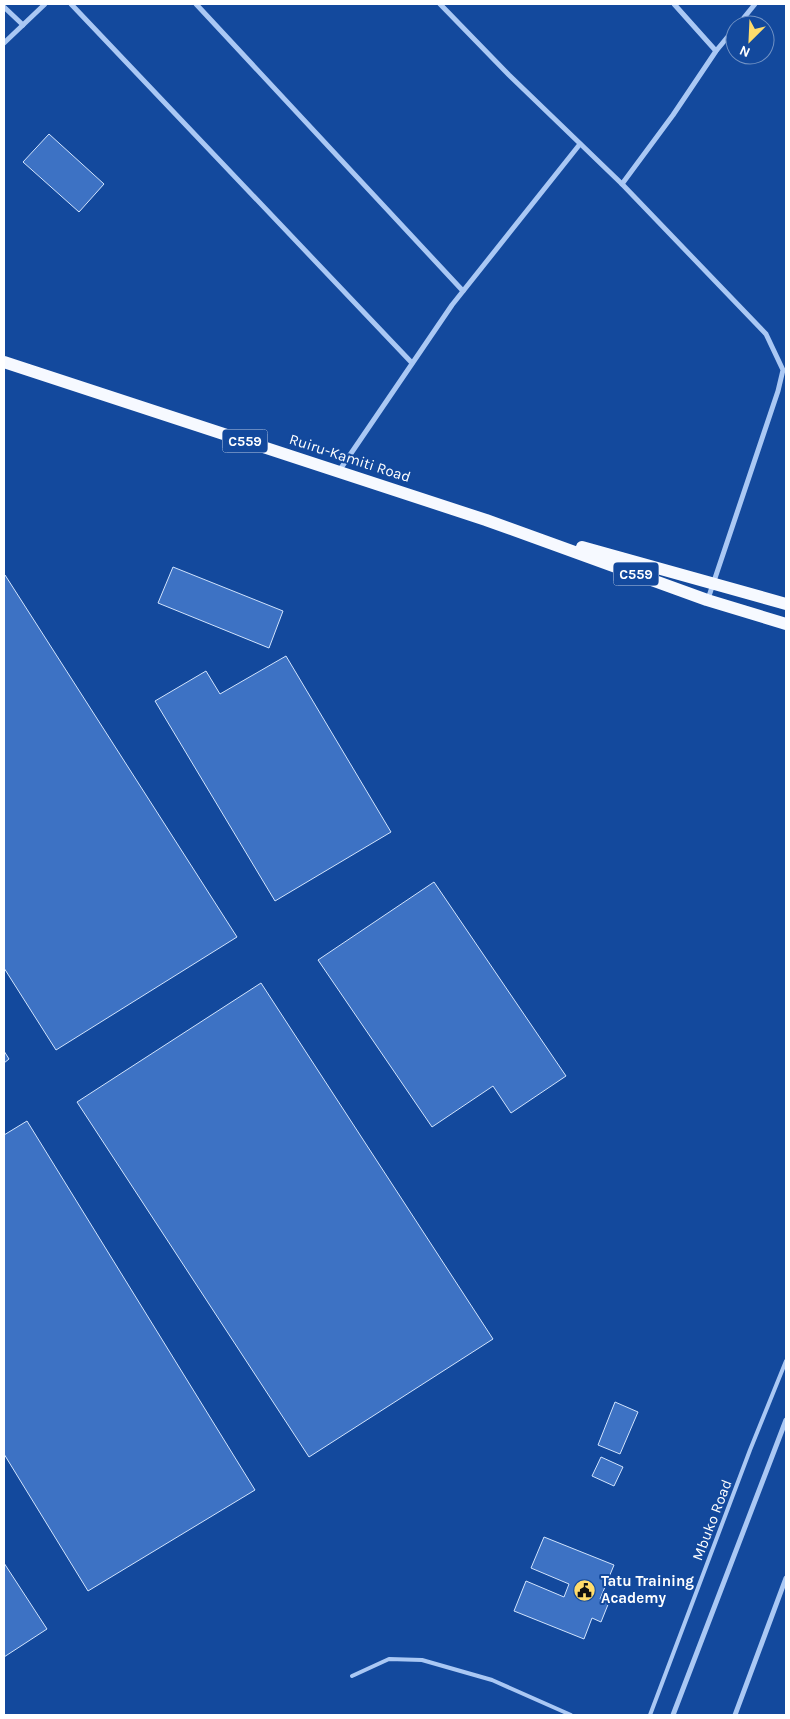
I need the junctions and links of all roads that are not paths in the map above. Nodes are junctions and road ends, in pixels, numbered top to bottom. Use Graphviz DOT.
graph roads {
  1 [pos="45,4"];
  2 [pos="71,4"];
  3 [pos="196,4"];
  4 [pos="440,4"];
  5 [pos="674,4"];
  6 [pos="755,4"];
  7 [pos="4,8"];
  8 [pos="746,15"];
  9 [pos="23,25"];
  10 [pos="725,40"];
  11 [pos="4,44"];
  12 [pos="716,51"];
  13 [pos="580,144"];
  14 [pos="622,184"];
  15 [pos="463,291"];
  16 [pos="4,363"];
  17 [pos="412,363"];
  18 [pos="338,472"];
  19 [pos="486,520"];
  20 [pos="714,583"];
  21 [pos="707,600"];
  22 [pos="786,604"];
  23 [pos="786,624"];
  24 [pos="786,1361"];
  25 [pos="786,1420"];
  26 [pos="786,1578"];
  27 [pos="352,1676"];
  28 [pos="571,1715"];
  29 [pos="650,1715"];
  30 [pos="674,1715"];
  31 [pos="735,1715"];
  1 -- 9 [label="street"];
  2 -- 17 [label="street"];
  3 -- 15 [label="street"];
  4 -- 13 [label="street"];
  5 -- 12 [label="street"];
  6 -- 8 [label="street"];
  7 -- 9 [label="street"];
  9 -- 11 [label="street"];
  10 -- 12 [label="street"];
  12 -- 14 [label="street"];
  13 -- 14 [label="street"];
  13 -- 15 [label="street"];
  14 -- 20 [label="street"];
  15 -- 17 [label="street"];
  16 -- 18 [label="main road, Ruiru-Kamiti Road / C559"];
  17 -- 18 [label="street"];
  18 -- 19 [label="main road, Ruiru-Kamiti Road / C559"];
  19 -- 20 [label="main road, Ruiru-Kamiti Road / C559"];
  19 -- 21 [label="main road, Ruiru-Kamiti Road / C559"];
  20 -- 21 [label="street"];
  20 -- 22 [label="main road, Ruiru-Kamiti Road / C559"];
  21 -- 23 [label="main road, Ruiru-Kamiti Road / C559"];
  24 -- 29 [label="lane, Mbuko Road"];
  25 -- 30 [label="street"];
  26 -- 31 [label="street"];
  27 -- 28 [label="lane"];
}
